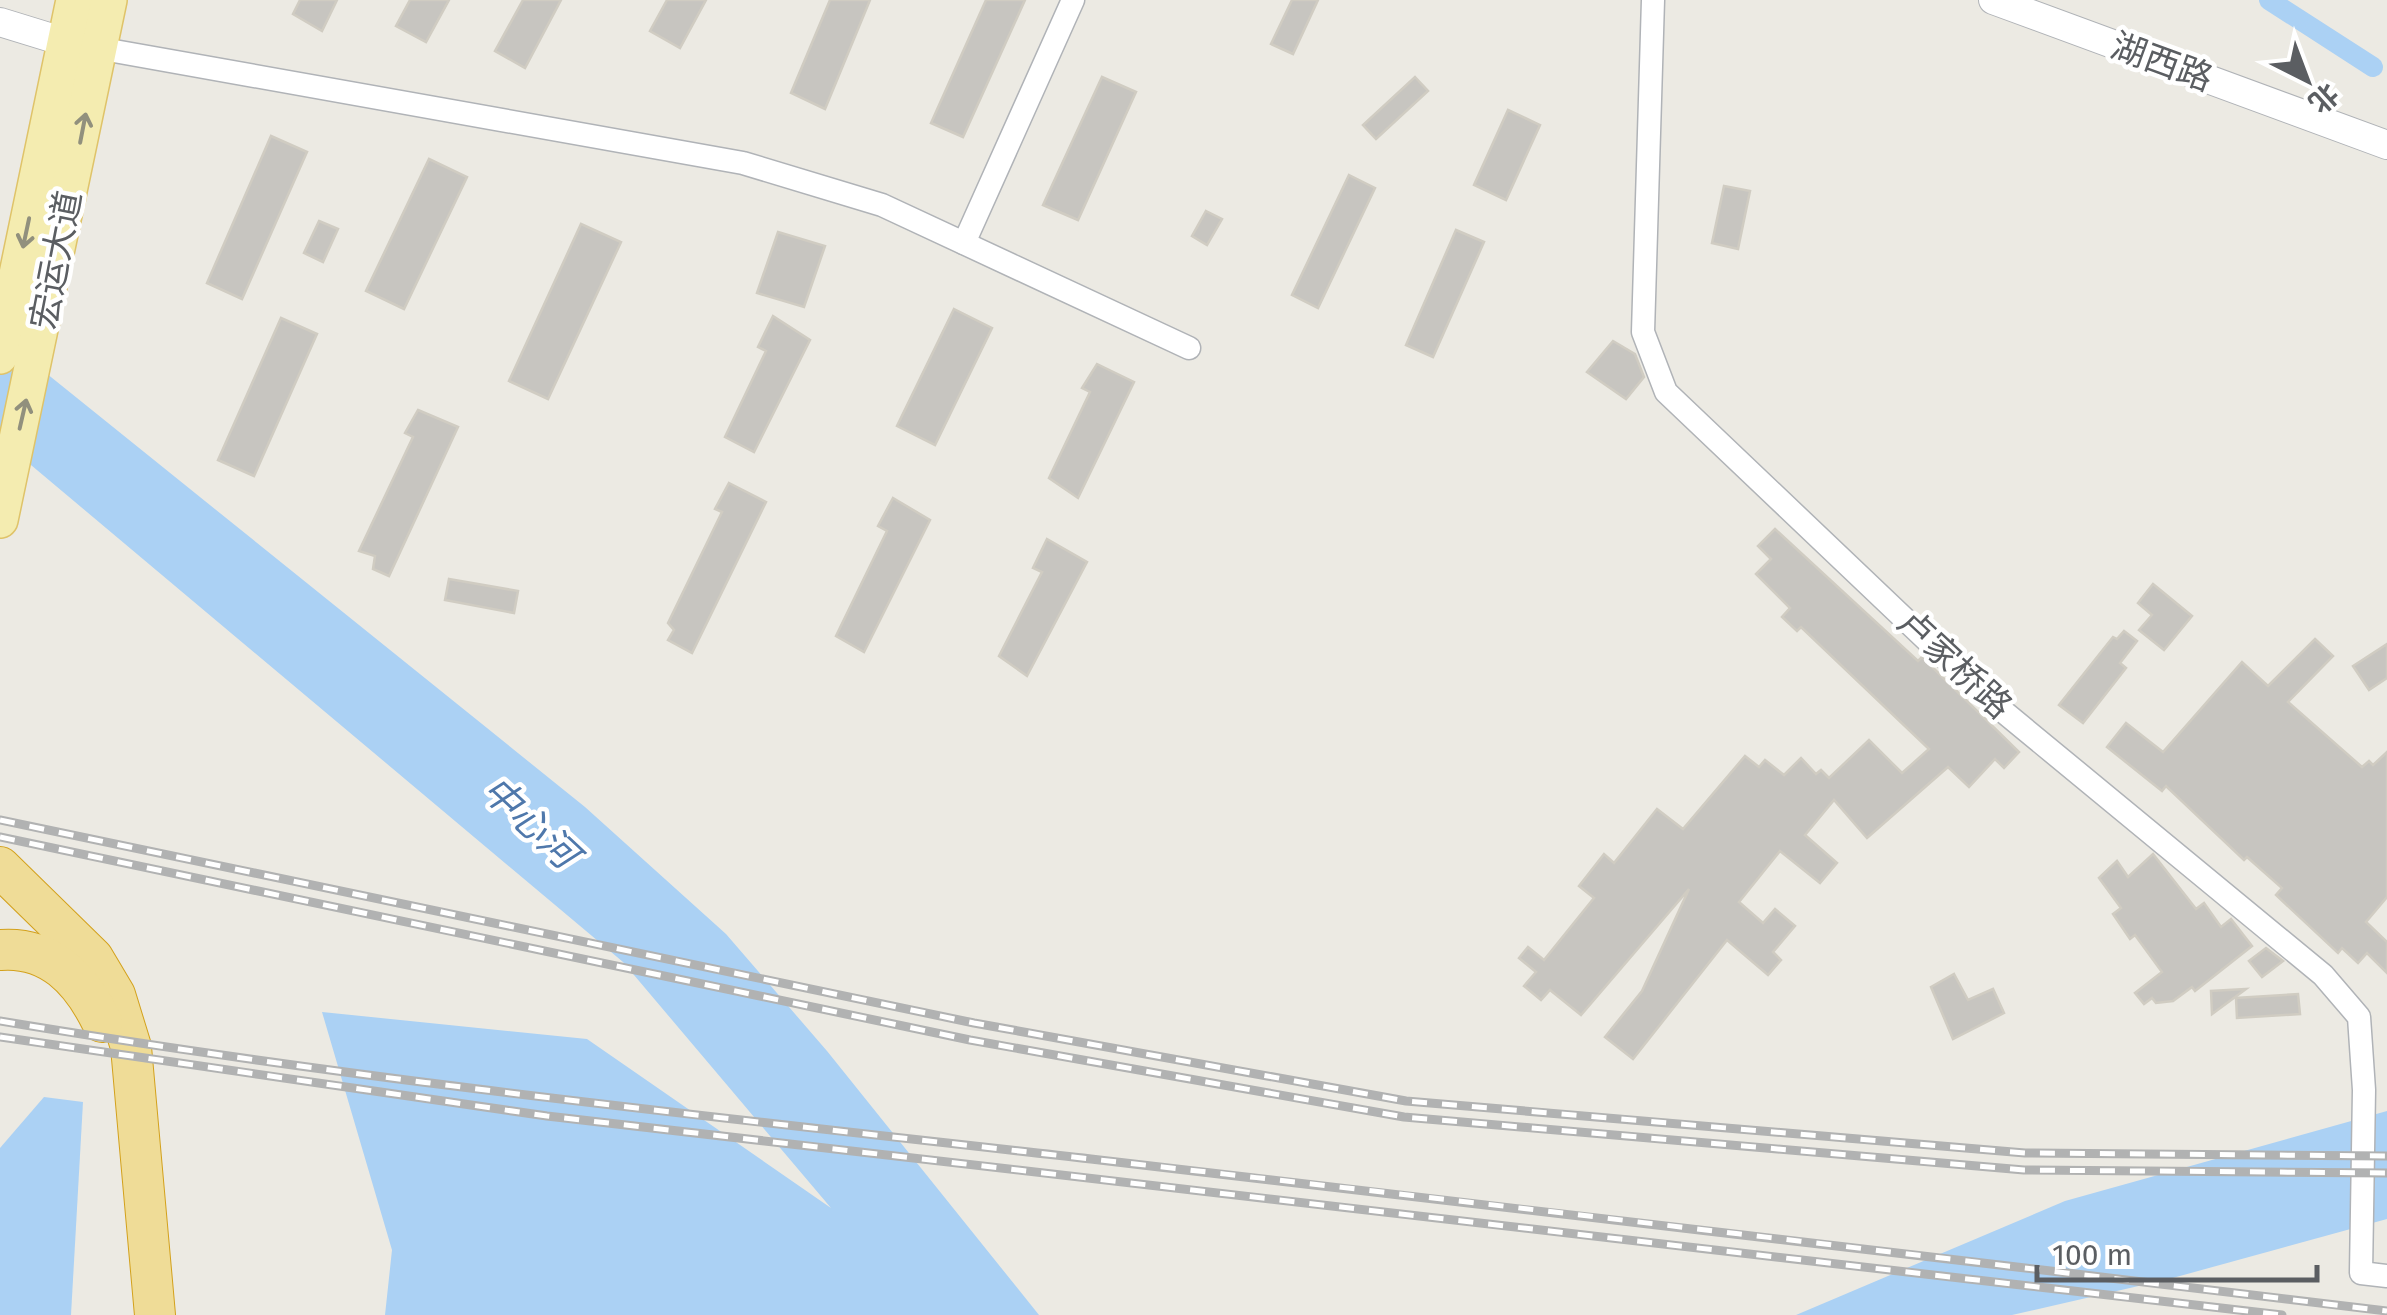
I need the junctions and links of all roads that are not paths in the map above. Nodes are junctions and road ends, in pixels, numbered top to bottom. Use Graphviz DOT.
graph roads {
  1 [pos="74,0"];
  2 [pos="109,0"];
  3 [pos="1073,0"];
  4 [pos="1653,0"];
  5 [pos="1993,0"];
  6 [pos="0,22"];
  7 [pos="82,45"];
  8 [pos="2387,145"];
  9 [pos="964,243"];
  10 [pos="2,347"];
  11 [pos="1189,348"];
  12 [pos="0,520"];
  13 [pos="0,867"];
  14 [pos="0,950"];
  15 [pos="2387,1276"];
  16 [pos="136,1315"];
  17 [pos="155,1315"];
  1 -- 7 [label="main road, 宏运大道"];
  2 -- 7 [label="main road, 宏运大道"];
  3 -- 9 [label="street"];
  4 -- 15 [label="street, 卢家桥路"];
  5 -- 8 [label="street, 湖西路"];
  6 -- 7 [label="street"];
  7 -- 9 [label="street"];
  7 -- 10 [label="main road, 宏运大道, one-way"];
  12 -- 7 [label="main road, 宏运大道, one-way"];
  9 -- 11 [label="street"];
  13 -- 17 [label="highway"];
  14 -- 16 [label="highway"];
}
